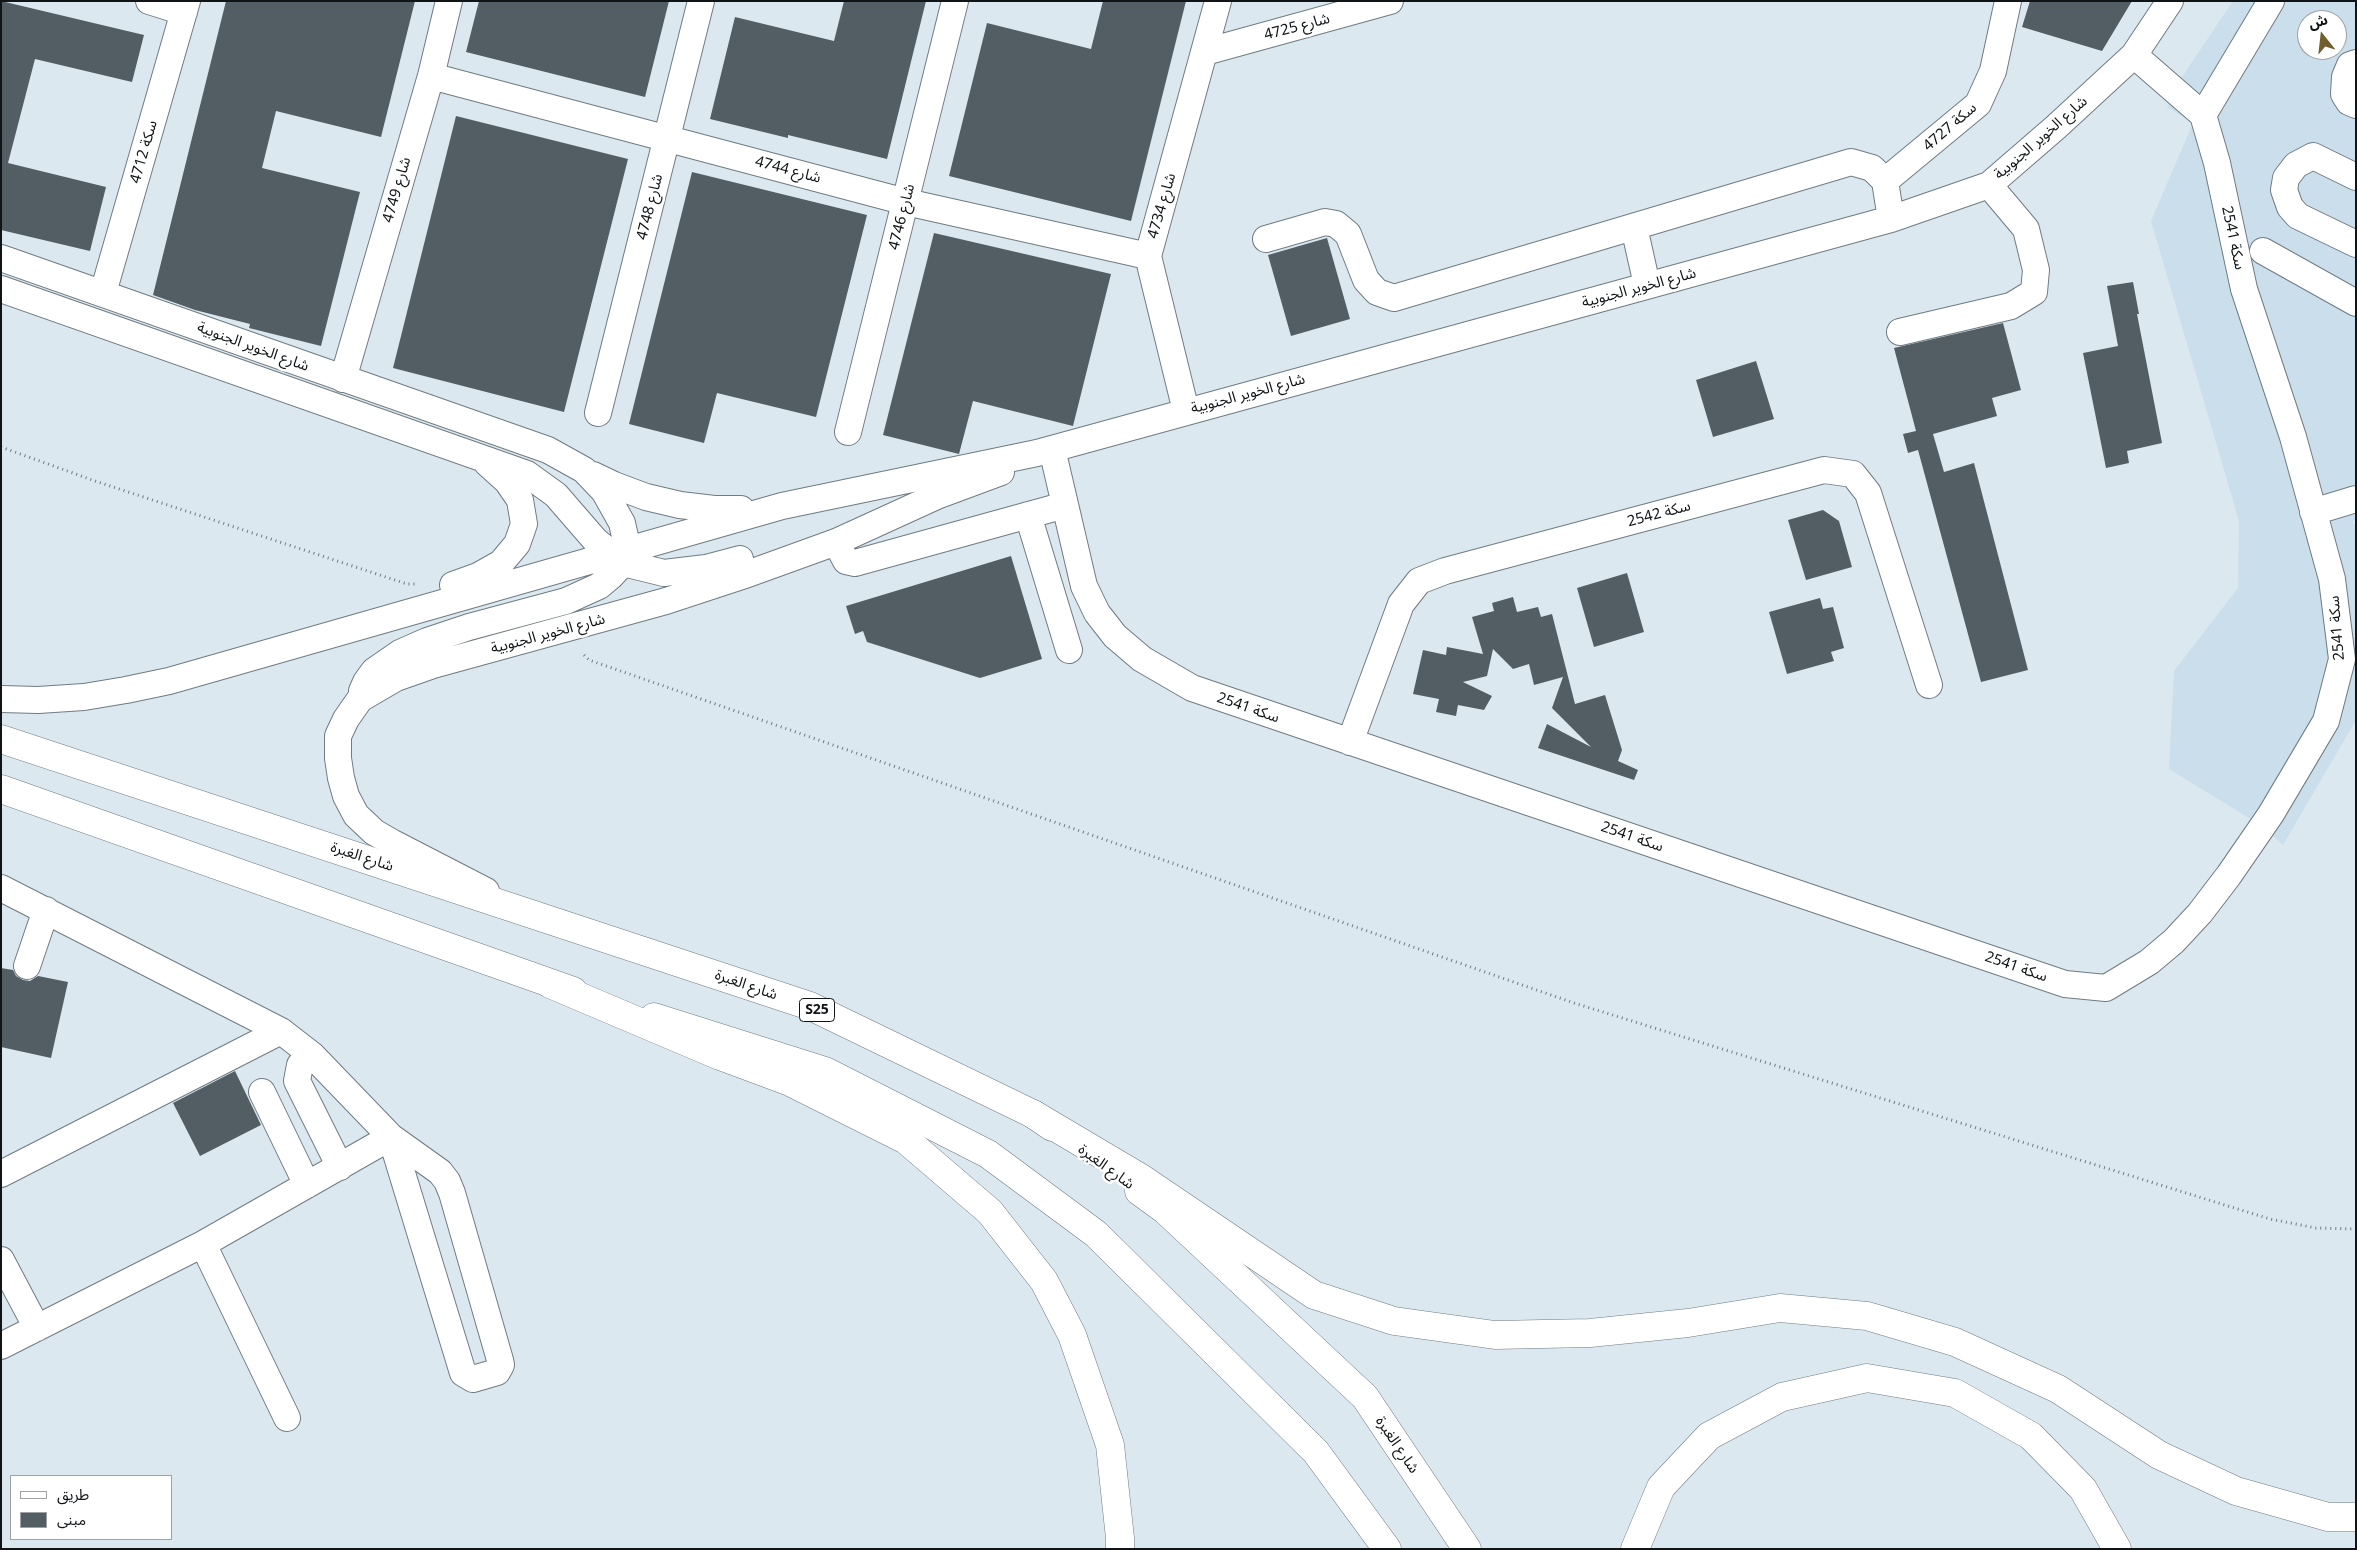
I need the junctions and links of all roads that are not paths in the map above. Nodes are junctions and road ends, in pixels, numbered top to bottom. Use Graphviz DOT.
graph roads {
  1 [pos="149,1"];
  2 [pos="449,1"];
  3 [pos="700,1"];
  4 [pos="955,1"];
  5 [pos="1218,1"];
  6 [pos="1390,1"];
  7 [pos="2008,1"];
  8 [pos="2170,1"];
  9 [pos="2271,1"];
  10 [pos="185,6"];
  11 [pos="1205,52"];
  12 [pos="2134,54"];
  13 [pos="2356,63"];
  14 [pos="430,76"];
  15 [pos="2356,105"];
  16 [pos="2203,115"];
  17 [pos="668,137"];
  18 [pos="2356,177"];
  19 [pos="1885,181"];
  20 [pos="1989,185"];
  21 [pos="906,202"];
  22 [pos="1891,219"];
  23 [pos="1634,227"];
  24 [pos="1266,239"];
  25 [pos="2356,244"];
  26 [pos="2263,251"];
  27 [pos="1148,256"];
  28 [pos="1,258"];
  29 [pos="1647,285"];
  30 [pos="1,289"];
  31 [pos="104,293"];
  32 [pos="2356,303"];
  33 [pos="1900,332"];
  34 [pos="343,379"];
  35 [pos="1186,411"];
  36 [pos="598,413"];
  37 [pos="848,432"];
  38 [pos="1045,451"];
  39 [pos="469,452"];
  40 [pos="584,470"];
  41 [pos="939,495"];
  42 [pos="2356,499"];
  43 [pos="1065,505"];
  44 [pos="782,506"];
  45 [pos="2313,512"];
  46 [pos="1028,516"];
  47 [pos="836,542"];
  48 [pos="620,556"];
  49 [pos="1084,586"];
  50 [pos="1052,596"];
  51 [pos="1068,650"];
  52 [pos="256,657"];
  53 [pos="1929,685"];
  54 [pos="1,699"];
  55 [pos="360,699"];
  56 [pos="1,739"];
  57 [pos="1350,742"];
  58 [pos="1,789"];
  59 [pos="1,888"];
  60 [pos="46,910"];
  61 [pos="528,912"];
  62 [pos="27,966"];
  63 [pos="550,984"];
  64 [pos="281,1031"];
  65 [pos="312,1056"];
  66 [pos="262,1092"];
  67 [pos="1034,1114"];
  68 [pos="391,1137"];
  69 [pos="340,1167"];
  70 [pos="1,1174"];
  71 [pos="307,1185"];
  72 [pos="203,1244"];
  73 [pos="1,1260"];
  74 [pos="37,1328"];
  75 [pos="1,1346"];
  76 [pos="287,1418"];
  77 [pos="2356,1517"];
  78 [pos="1120,1549"];
  79 [pos="1387,1549"];
  80 [pos="1467,1549"];
  81 [pos="1635,1549"];
  82 [pos="2116,1549"];
  1 -- 10 [label="street, سكة 4712"];
  2 -- 14 [label="street, 4749 شارع"];
  3 -- 17 [label="street, 4748 شارع"];
  4 -- 21 [label="street, 4746 شارع"];
  5 -- 11 [label="street, 4734 شارع"];
  6 -- 11 [label="street, 4725 شارع"];
  7 -- 19 [label="street, سكة 4727"];
  8 -- 12 [label="street, شارع الخوير الجنوبية"];
  9 -- 16 [label="street"];
  10 -- 31 [label="street, سكة 4712"];
  11 -- 27 [label="street, 4734 شارع"];
  12 -- 16 [label="street"];
  12 -- 20 [label="street, شارع الخوير الجنوبية"];
  13 -- 15 [label="street"];
  14 -- 17 [label="street, 4744 شارع"];
  14 -- 34 [label="street, 4749 شارع"];
  16 -- 45 [label="street, سكة 2541"];
  17 -- 21 [label="street, 4744 شارع"];
  17 -- 36 [label="street, 4748 شارع"];
  18 -- 25 [label="street"];
  19 -- 22 [label="street"];
  19 -- 23 [label="street"];
  20 -- 22 [label="street, شارع الخوير الجنوبية"];
  20 -- 33 [label="street"];
  21 -- 27 [label="street, 4744 شارع"];
  21 -- 37 [label="street, 4746 شارع"];
  22 -- 29 [label="street, شارع الخوير الجنوبية"];
  23 -- 24 [label="street"];
  23 -- 29 [label="street"];
  26 -- 32 [label="street"];
  27 -- 35 [label="street, 4734 شارع"];
  28 -- 31 [label="street, شارع الخوير الجنوبية"];
  29 -- 35 [label="street, شارع الخوير الجنوبية"];
  30 -- 39 [label="street, شارع الخوير الجنوبية"];
  31 -- 34 [label="street, شارع الخوير الجنوبية"];
  34 -- 40 [label="street, شارع الخوير الجنوبية"];
  35 -- 38 [label="street, شارع الخوير الجنوبية"];
  38 -- 41 [label="street, شارع الخوير الجنوبية"];
  38 -- 43 [label="street, سكة 2541"];
  38 -- 44 [label="street, شارع الخوير الجنوبية"];
  39 -- 48 [label="street, شارع الخوير الجنوبية"];
  39 -- 52 [label="street"];
  40 -- 44 [label="street"];
  40 -- 48 [label="street, شارع الخوير الجنوبية"];
  41 -- 47 [label="street, شارع الخوير الجنوبية"];
  41 -- 48 [label="street"];
  42 -- 45 [label="street"];
  43 -- 46 [label="street"];
  43 -- 49 [label="street, سكة 2541"];
  44 -- 48 [label="street, شارع الخوير الجنوبية"];
  45 -- 57 [label="street, سكة 2541"];
  46 -- 47 [label="street"];
  46 -- 50 [label="street"];
  47 -- 55 [label="street, شارع الخوير الجنوبية"];
  48 -- 52 [label="street, شارع الخوير الجنوبية"];
  48 -- 55 [label="street"];
  49 -- 50 [label="street"];
  49 -- 57 [label="street, سكة 2541"];
  50 -- 51 [label="street"];
  52 -- 54 [label="street, شارع الخوير الجنوبية"];
  53 -- 57 [label="street, سكة 2542"];
  55 -- 61 [label="street, شارع الخوير الجنوبية"];
  56 -- 61 [label="main road, شارع الغبرة / S25"];
  58 -- 63 [label="main road"];
  59 -- 60 [label="street"];
  60 -- 62 [label="street"];
  60 -- 64 [label="street"];
  61 -- 67 [label="main road, شارع الغبرة / S25"];
  63 -- 78 [label="main road"];
  63 -- 79 [label="main road"];
  64 -- 65 [label="street"];
  64 -- 70 [label="street"];
  65 -- 68 [label="street"];
  65 -- 69 [label="street"];
  66 -- 71 [label="street"];
  67 -- 77 [label="main road"];
  67 -- 80 [label="main road, شارع الغبرة / S25"];
  68 -- 68 [label="street"];
  68 -- 69 [label="street"];
  69 -- 71 [label="street"];
  71 -- 72 [label="street"];
  72 -- 74 [label="street"];
  72 -- 76 [label="street"];
  73 -- 74 [label="street"];
  74 -- 75 [label="street"];
  81 -- 82 [label="main road"];
}
